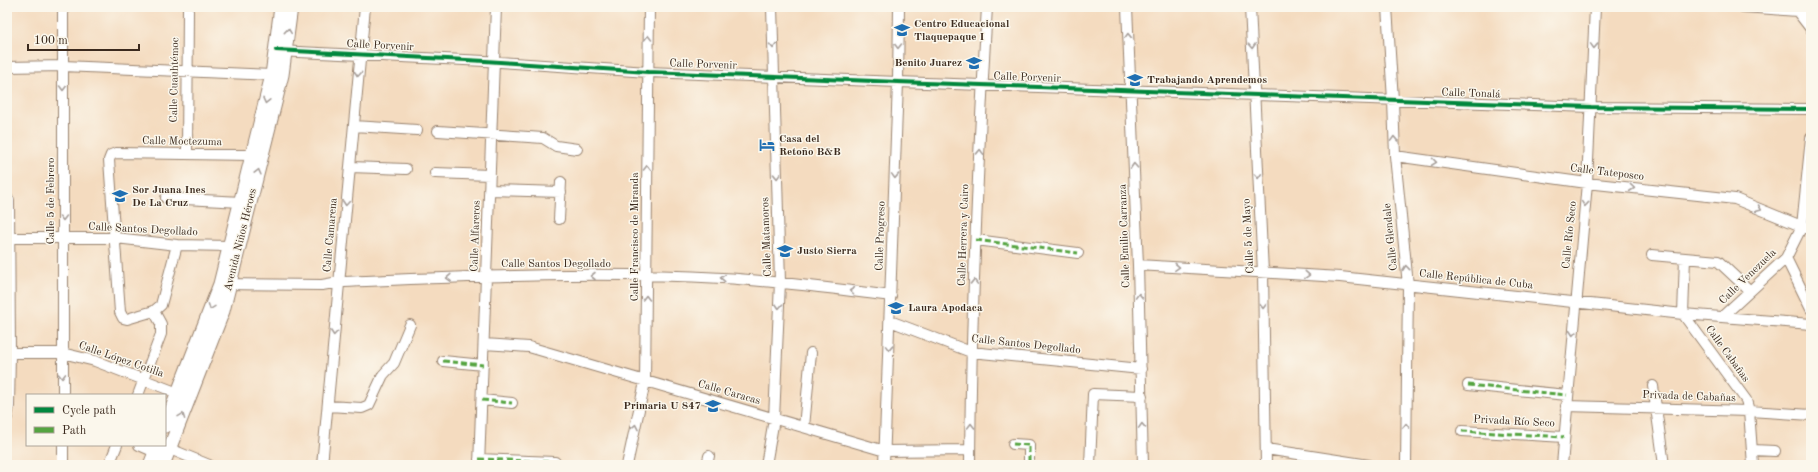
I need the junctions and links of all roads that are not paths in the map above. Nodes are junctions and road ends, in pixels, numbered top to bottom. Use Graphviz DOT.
graph roads {
  1 [pos="63,7"];
  2 [pos="188,7"];
  3 [pos="280,7"];
  4 [pos="291,7"];
  5 [pos="365,7"];
  6 [pos="496,7"];
  7 [pos="649,7"];
  8 [pos="772,7"];
  9 [pos="899,7"];
  10 [pos="988,7"];
  11 [pos="1127,7"];
  12 [pos="1250,7"];
  13 [pos="1387,7"];
  14 [pos="1595,7"];
  15 [pos="1742,7"];
  16 [pos="1795,9"];
  17 [pos="1811,12"];
  18 [pos="1811,29"];
  19 [pos="281,51"];
  20 [pos="360,54"];
  21 [pos="494,61"];
  22 [pos="63,66"];
  23 [pos="7,67"];
  24 [pos="188,71"];
  25 [pos="648,72"];
  26 [pos="272,74"];
  27 [pos="774,76"];
  28 [pos="898,82"];
  29 [pos="982,85"];
  30 [pos="1130,91"];
  31 [pos="1254,95"];
  32 [pos="1393,100"];
  33 [pos="1591,107"];
  34 [pos="1811,109"];
  35 [pos="354,126"];
  36 [pos="417,130"];
  37 [pos="438,131"];
  38 [pos="491,135"];
  39 [pos="1811,138"];
  40 [pos="577,149"];
  41 [pos="187,154"];
  42 [pos="253,155"];
  43 [pos="1395,156"];
  44 [pos="350,167"];
  45 [pos="406,169"];
  46 [pos="435,173"];
  47 [pos="490,175"];
  48 [pos="1587,183"];
  49 [pos="490,190"];
  50 [pos="166,198"];
  51 [pos="9,200"];
  52 [pos="241,202"];
  53 [pos="559,219"];
  54 [pos="1807,228"];
  55 [pos="8,238"];
  56 [pos="116,238"];
  57 [pos="63,239"];
  58 [pos="976,240"];
  59 [pos="176,244"];
  60 [pos="230,246"];
  61 [pos="1078,253"];
  62 [pos="1652,255"];
  63 [pos="1685,258"];
  64 [pos="1786,258"];
  65 [pos="1138,265"];
  66 [pos="1263,272"];
  67 [pos="487,276"];
  68 [pos="646,276"];
  69 [pos="339,282"];
  70 [pos="780,282"];
  71 [pos="225,284"];
  72 [pos="1408,285"];
  73 [pos="1750,291"];
  74 [pos="891,296"];
  75 [pos="1575,302"];
  76 [pos="1811,309"];
  77 [pos="154,311"];
  78 [pos="1683,314"];
  79 [pos="1724,316"];
  80 [pos="890,321"];
  81 [pos="1811,324"];
  82 [pos="410,325"];
  83 [pos="484,344"];
  84 [pos="971,352"];
  85 [pos="8,353"];
  86 [pos="62,353"];
  87 [pos="811,353"];
  88 [pos="443,361"];
  89 [pos="483,365"];
  90 [pos="1141,369"];
  91 [pos="144,379"];
  92 [pos="646,382"];
  93 [pos="1468,386"];
  94 [pos="1653,386"];
  95 [pos="178,393"];
  96 [pos="63,394"];
  97 [pos="138,394"];
  98 [pos="1567,395"];
  99 [pos="1142,396"];
  100 [pos="482,400"];
  101 [pos="512,403"];
  102 [pos="328,406"];
  103 [pos="1566,406"];
  104 [pos="1657,408"];
  105 [pos="1749,411"];
  106 [pos="1811,415"];
  107 [pos="7,417"];
  108 [pos="774,419"];
  109 [pos="166,423"];
  110 [pos="804,427"];
  111 [pos="1462,431"];
  112 [pos="1564,437"];
  113 [pos="166,438"];
  114 [pos="1013,444"];
  115 [pos="63,446"];
  116 [pos="117,446"];
  117 [pos="144,446"];
  118 [pos="161,449"];
  119 [pos="1266,449"];
  120 [pos="970,450"];
  121 [pos="1752,450"];
  122 [pos="885,451"];
  123 [pos="1775,451"];
  124 [pos="479,462"];
  125 [pos="555,462"];
  126 [pos="1354,464"];
  127 [pos="63,465"];
  128 [pos="109,465"];
  129 [pos="150,465"];
  130 [pos="163,465"];
  131 [pos="209,465"];
  132 [pos="322,465"];
  133 [pos="627,465"];
  134 [pos="766,465"];
  135 [pos="884,465"];
  136 [pos="970,465"];
  137 [pos="1029,465"];
  138 [pos="1090,465"];
  139 [pos="1143,465"];
  140 [pos="1266,465"];
  141 [pos="1369,465"];
  142 [pos="1406,465"];
  143 [pos="1562,465"];
  144 [pos="1664,465"];
  145 [pos="1753,465"];
  1 -- 22 [label="street, Calle 5 de Febrero"];
  2 -- 24 [label="street, Calle Cuauhtémoc"];
  3 -- 19 [label="main road, Avenida Niños Héroes"];
  19 -- 4 [label="main road, Avenida Niños Héroes, one-way"];
  5 -- 20 [label="street, Calle Camarena"];
  6 -- 21 [label="street, Calle Alfareros"];
  25 -- 7 [label="street, Calle Francisco de Miranda, one-way"];
  8 -- 27 [label="street, Calle Matamoros, one-way"];
  9 -- 28 [label="street, Calle Progreso, one-way"];
  10 -- 29 [label="street, Calle Herrera y Cairo"];
  30 -- 11 [label="street, Calle Emilio Carranza, one-way"];
  12 -- 31 [label="street, Calle 5 de Mayo, one-way"];
  13 -- 32 [label="street, Calle Glendale"];
  14 -- 33 [label="street, Calle Río Seco, one-way"];
  15 -- 16 [label="street"];
  16 -- 17 [label="street"];
  16 -- 18 [label="street"];
  19 -- 20 [label="street, Calle Porvenir"];
  19 -- 26 [label="main road, Avenida Niños Héroes"];
  71 -- 19 [label="main road, Avenida Niños Héroes, one-way"];
  20 -- 21 [label="street, Calle Porvenir"];
  20 -- 35 [label="street, Calle Camarena, one-way"];
  21 -- 25 [label="street, Calle Porvenir"];
  21 -- 38 [label="street, Calle Alfareros"];
  22 -- 23 [label="street"];
  22 -- 24 [label="street"];
  22 -- 57 [label="street, Calle 5 de Febrero, one-way"];
  24 -- 26 [label="street"];
  24 -- 41 [label="street, Calle Cuauhtémoc"];
  25 -- 27 [label="street, Calle Porvenir"];
  68 -- 25 [label="street, Calle Francisco de Miranda, one-way"];
  26 -- 42 [label="main road, Avenida Niños Héroes, one-way"];
  27 -- 28 [label="street, Calle Porvenir"];
  27 -- 70 [label="street, Calle Matamoros, one-way"];
  28 -- 29 [label="street, Calle Porvenir"];
  28 -- 74 [label="street, Calle Progreso, one-way"];
  29 -- 30 [label="street, Calle Porvenir"];
  58 -- 29 [label="street, Calle Herrera y Cairo, one-way"];
  30 -- 31 [label="street, Calle Tonalá"];
  65 -- 30 [label="street, Calle Emilio Carranza, one-way"];
  31 -- 32 [label="street, Calle Tonalá"];
  31 -- 66 [label="street, Calle 5 de Mayo, one-way"];
  32 -- 33 [label="street, Calle Tonalá"];
  43 -- 32 [label="street, Calle Glendale, one-way"];
  33 -- 34 [label="street, Calle Tonalá"];
  33 -- 48 [label="street, Calle Río Seco"];
  35 -- 36 [label="street"];
  35 -- 44 [label="street, Calle Camarena"];
  37 -- 38 [label="street"];
  38 -- 40 [label="street"];
  38 -- 47 [label="street, Calle Alfareros"];
  39 -- 54 [label="street, Calle Venezuela"];
  41 -- 42 [label="street, Calle Moctezuma"];
  41 -- 56 [label="street, Calle Moctezuma"];
  42 -- 52 [label="main road, Avenida Niños Héroes"];
  43 -- 48 [label="street, Calle Tateposco, one-way"];
  72 -- 43 [label="street, Calle Glendale, one-way"];
  44 -- 45 [label="street"];
  44 -- 69 [label="street, Calle Camarena, one-way"];
  46 -- 47 [label="street"];
  47 -- 49 [label="street, Calle Alfareros"];
  48 -- 54 [label="street, Calle Tateposco, one-way"];
  48 -- 75 [label="street, Calle Río Seco, one-way"];
  49 -- 53 [label="street"];
  49 -- 67 [label="street, Calle Alfareros"];
  50 -- 52 [label="street"];
  51 -- 55 [label="street"];
  52 -- 60 [label="main road, Avenida Niños Héroes"];
  54 -- 64 [label="street, Calle Venezuela"];
  55 -- 57 [label="street, Calle Santos Degollado"];
  55 -- 85 [label="street"];
  56 -- 57 [label="street, Calle Santos Degollado"];
  56 -- 59 [label="street, Calle Santos Degollado"];
  56 -- 77 [label="street"];
  57 -- 86 [label="street, Calle 5 de Febrero"];
  58 -- 61 [label="street"];
  84 -- 58 [label="street, Calle Herrera y Cairo, one-way"];
  59 -- 60 [label="street, Calle Santos Degollado"];
  59 -- 77 [label="street"];
  60 -- 71 [label="main road, Avenida Niños Héroes"];
  62 -- 63 [label="street"];
  63 -- 73 [label="street"];
  63 -- 78 [label="street"];
  64 -- 73 [label="street, Calle Venezuela"];
  64 -- 76 [label="street"];
  65 -- 66 [label="street, Calle República de Cuba, one-way"];
  90 -- 65 [label="street, Calle Emilio Carranza, one-way"];
  66 -- 72 [label="street, Calle República de Cuba, one-way"];
  66 -- 119 [label="street, Calle 5 de Mayo, one-way"];
  68 -- 67 [label="street, Calle Santos Degollado, one-way"];
  67 -- 69 [label="street, Calle Santos Degollado, one-way"];
  67 -- 83 [label="street, Calle Alfareros"];
  70 -- 68 [label="street, Calle Santos Degollado, one-way"];
  92 -- 68 [label="street, Calle Francisco de Miranda, one-way"];
  69 -- 71 [label="street, Calle Santos Degollado"];
  69 -- 102 [label="street, Calle Camarena, one-way"];
  74 -- 70 [label="street, Calle Santos Degollado, one-way"];
  70 -- 108 [label="street, Calle Matamoros, one-way"];
  71 -- 95 [label="main road, Avenida Niños Héroes, one-way"];
  113 -- 71 [label="main road, Avenida Niños Héroes, one-way"];
  72 -- 75 [label="street, Calle República de Cuba"];
  142 -- 72 [label="street, Calle Glendale, one-way"];
  73 -- 79 [label="street, Calle Venezuela"];
  74 -- 80 [label="street, Calle Progreso"];
  75 -- 78 [label="street, Calle República de Cuba"];
  75 -- 98 [label="street, Calle Río Seco, one-way"];
  77 -- 91 [label="street"];
  78 -- 79 [label="street, Calle República de Cuba"];
  78 -- 105 [label="street, Calle Cabañas"];
  79 -- 81 [label="street, Calle República de Cuba"];
  80 -- 84 [label="street, Calle Santos Degollado"];
  80 -- 122 [label="street, Calle Progreso, one-way"];
  82 -- 102 [label="street"];
  83 -- 89 [label="street, Calle Alfareros"];
  83 -- 92 [label="street, Calle Caracas"];
  84 -- 90 [label="street, Calle Santos Degollado"];
  120 -- 84 [label="street, Calle Herrera y Cairo, one-way"];
  85 -- 86 [label="street, Calle López Cotilla"];
  85 -- 107 [label="street"];
  86 -- 91 [label="street, Calle López Cotilla"];
  86 -- 96 [label="street, Calle 5 de Febrero, one-way"];
  87 -- 110 [label="street"];
  88 -- 89 [label="street"];
  89 -- 100 [label="street, Calle Alfareros"];
  90 -- 99 [label="street, Calle Emilio Carranza"];
  91 -- 95 [label="street, Calle López Cotilla"];
  91 -- 97 [label="street"];
  92 -- 108 [label="street, Calle Caracas"];
  133 -- 92 [label="street, Calle Francisco de Miranda, one-way"];
  93 -- 98 [label="street"];
  94 -- 104 [label="street"];
  95 -- 109 [label="main road, Avenida Niños Héroes"];
  98 -- 103 [label="street, Calle Río Seco"];
  99 -- 138 [label="street"];
  139 -- 99 [label="street, Calle Emilio Carranza, one-way"];
  100 -- 101 [label="street"];
  100 -- 124 [label="street, Calle Alfareros"];
  102 -- 132 [label="street, Calle Camarena"];
  103 -- 104 [label="street, Privada de Cabañas"];
  103 -- 112 [label="street, Calle Río Seco"];
  104 -- 105 [label="street, Privada de Cabañas"];
  104 -- 144 [label="street"];
  105 -- 106 [label="street, Privada de Cabañas"];
  105 -- 121 [label="street, Calle Cabañas"];
  108 -- 110 [label="street, Calle Caracas"];
  108 -- 134 [label="street, Calle Matamoros"];
  110 -- 122 [label="street, Calle Caracas"];
  111 -- 112 [label="street, Privada Río Seco"];
  112 -- 143 [label="street, Calle Río Seco"];
  114 -- 137 [label="street"];
  115 -- 127 [label="street"];
  116 -- 128 [label="street"];
  117 -- 118 [label="street"];
  118 -- 129 [label="main road, Avenida Niños Héroes"];
  118 -- 130 [label="main road, Avenida Niños Héroes"];
  118 -- 131 [label="street"];
  119 -- 126 [label="street"];
  119 -- 140 [label="street, Calle 5 de Mayo"];
  120 -- 122 [label="street, Calle Caracas"];
  120 -- 136 [label="street, Calle Herrera y Cairo"];
  121 -- 123 [label="street"];
  121 -- 145 [label="street, Calle Cabañas"];
  122 -- 135 [label="street, Calle Progreso"];
  124 -- 125 [label="street"];
  126 -- 141 [label="street"];
}
